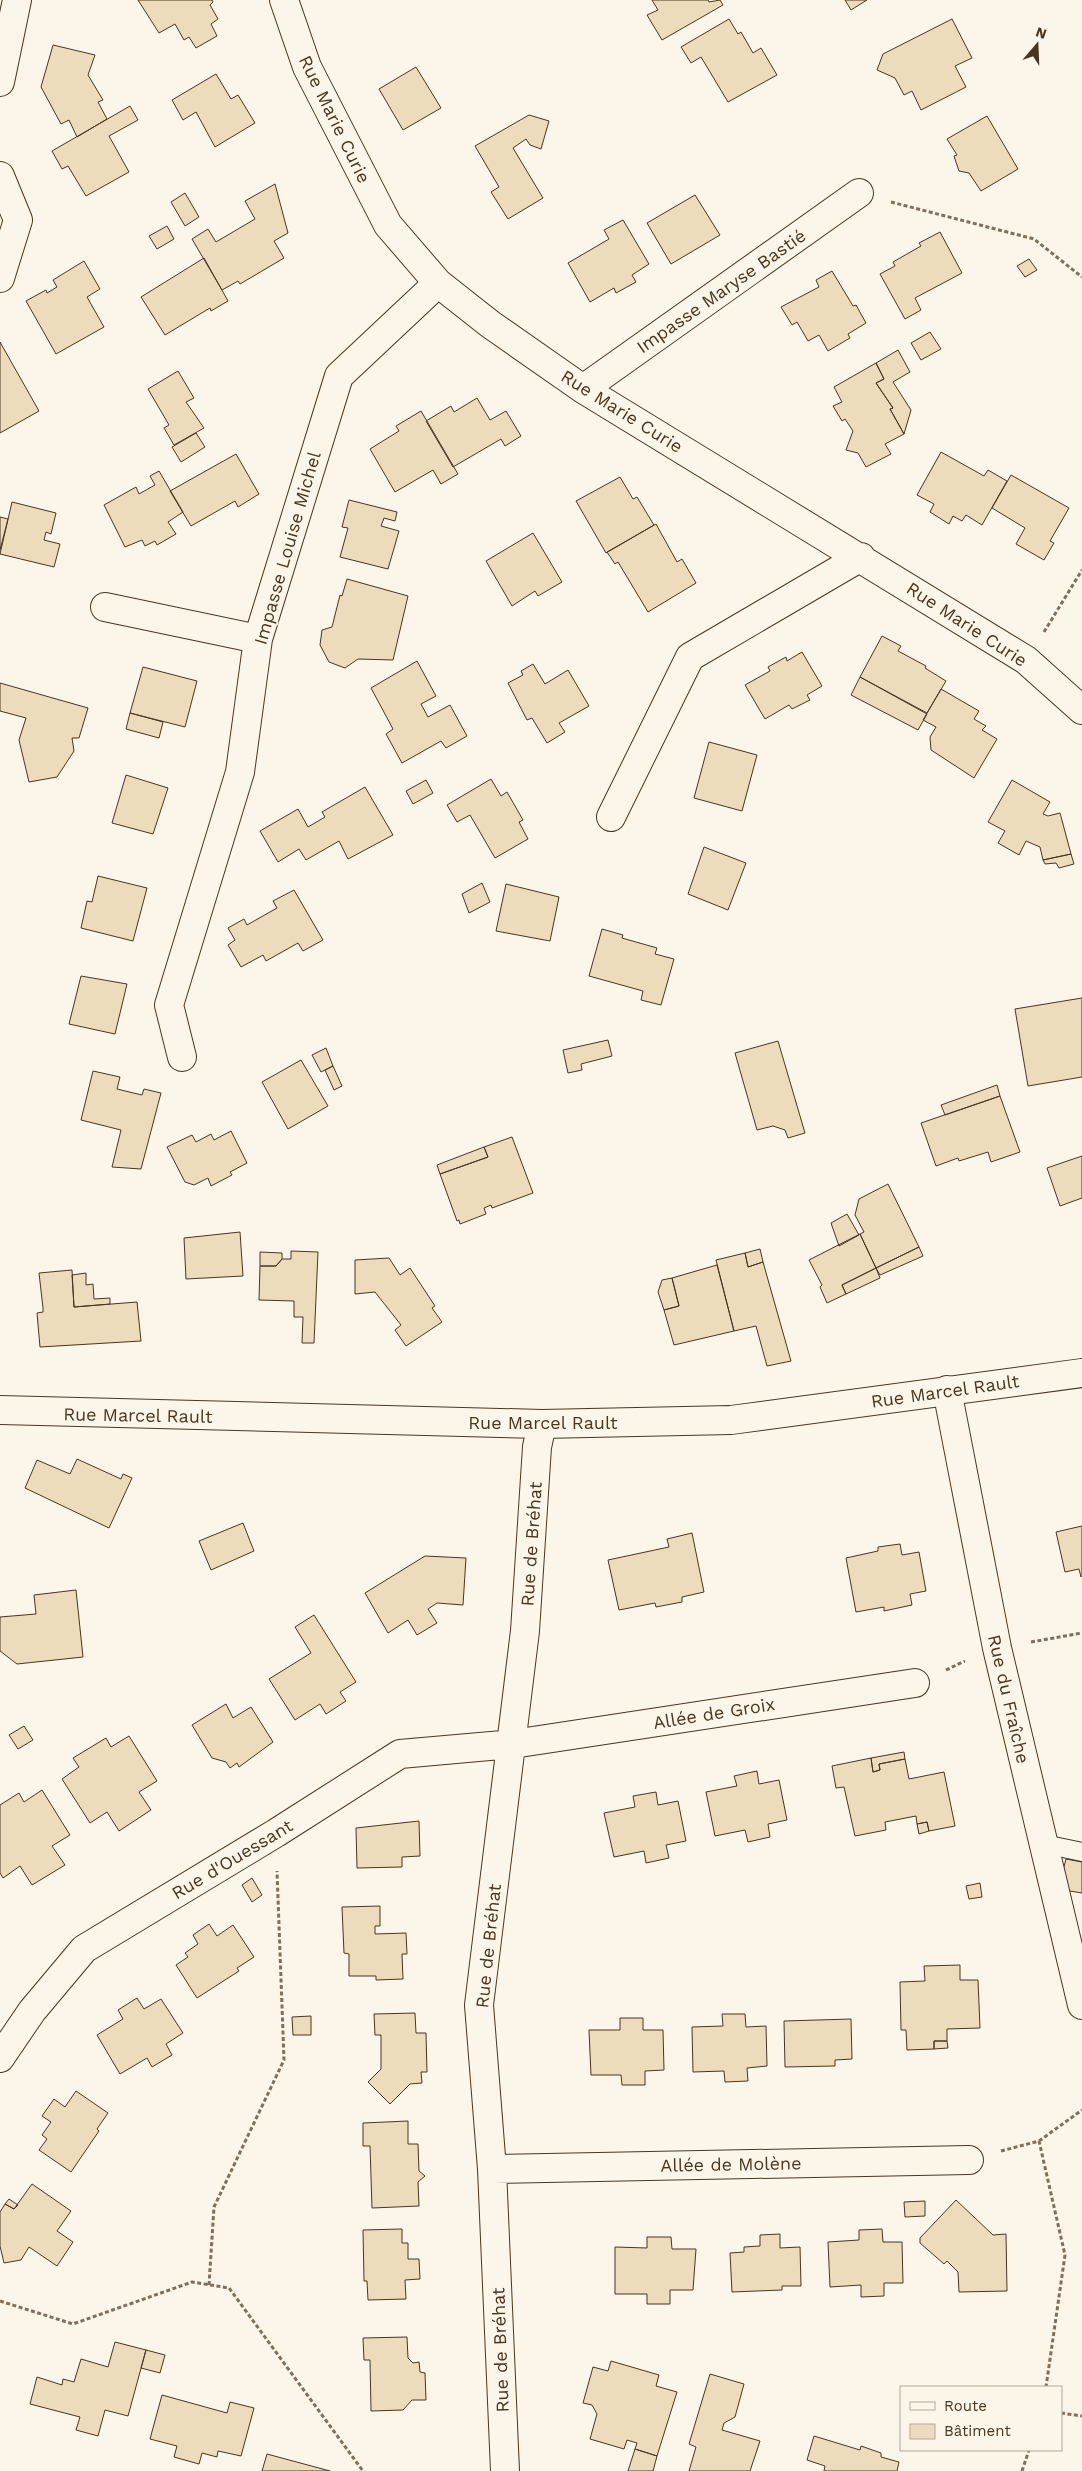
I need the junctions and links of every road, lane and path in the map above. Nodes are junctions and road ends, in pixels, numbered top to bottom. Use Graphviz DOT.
graph roads {
  1 [pos="17,0"];
  2 [pos="284,0"];
  3 [pos="0,82"];
  4 [pos="0,176"];
  5 [pos="859,194"];
  6 [pos="1082,277"];
  7 [pos="0,278"];
  8 [pos="438,283"];
  9 [pos="583,389"];
  10 [pos="861,557"];
  11 [pos="1082,570"];
  12 [pos="105,607"];
  13 [pos="258,639"];
  14 [pos="1026,660"];
  15 [pos="1082,710"];
  16 [pos="611,817"];
  17 [pos="182,1057"];
  18 [pos="1082,1373"];
  19 [pos="947,1390"];
  20 [pos="0,1410"];
  21 [pos="542,1424"];
  22 [pos="915,1683"];
  23 [pos="513,1744"];
  24 [pos="276,1833"];
  25 [pos="1044,1844"];
  26 [pos="1082,1852"];
  27 [pos="1082,2005"];
  28 [pos="0,2058"];
  29 [pos="1082,2110"];
  30 [pos="1039,2141"];
  31 [pos="969,2160"];
  32 [pos="492,2168"];
  33 [pos="209,2285"];
  34 [pos="0,2301"];
  35 [pos="1046,2386"];
  36 [pos="1062,2413"];
  37 [pos="1082,2416"];
  38 [pos="1029,2451"];
  39 [pos="363,2471"];
  40 [pos="505,2471"];
  41 [pos="1022,2471"];
  1 -- 3 [label="street"];
  2 -- 8 [label="street, Rue Marie Curie"];
  4 -- 7 [label="street"];
  5 -- 6 [label="path"];
  5 -- 9 [label="street, Impasse Maryse Bastié"];
  8 -- 9 [label="street, Rue Marie Curie"];
  8 -- 13 [label="street, Impasse Louise Michel"];
  9 -- 10 [label="street, Rue Marie Curie"];
  10 -- 14 [label="street, Rue Marie Curie"];
  10 -- 16 [label="street"];
  11 -- 14 [label="path"];
  12 -- 13 [label="street"];
  13 -- 17 [label="street, Impasse Louise Michel"];
  14 -- 15 [label="street, Rue Marie Curie"];
  18 -- 19 [label="street, Rue Marcel Rault"];
  19 -- 21 [label="street, Rue Marcel Rault"];
  19 -- 25 [label="street, Rue du Fraîche"];
  20 -- 21 [label="street, Rue Marcel Rault"];
  21 -- 23 [label="street, Rue de Bréhat"];
  22 -- 23 [label="street, Allée de Groix"];
  23 -- 24 [label="street, Rue d'Ouessant"];
  23 -- 32 [label="street, Rue de Bréhat"];
  24 -- 28 [label="street, Rue d'Ouessant"];
  24 -- 33 [label="path"];
  25 -- 26 [label="lane"];
  25 -- 27 [label="street, Rue du Fraîche"];
  29 -- 30 [label="path"];
  30 -- 31 [label="path"];
  30 -- 35 [label="path"];
  31 -- 32 [label="street, Allée de Molène"];
  32 -- 40 [label="street, Rue de Bréhat"];
  33 -- 34 [label="path"];
  33 -- 39 [label="path"];
  36 -- 37 [label="path"];
  38 -- 41 [label="path"];
}
